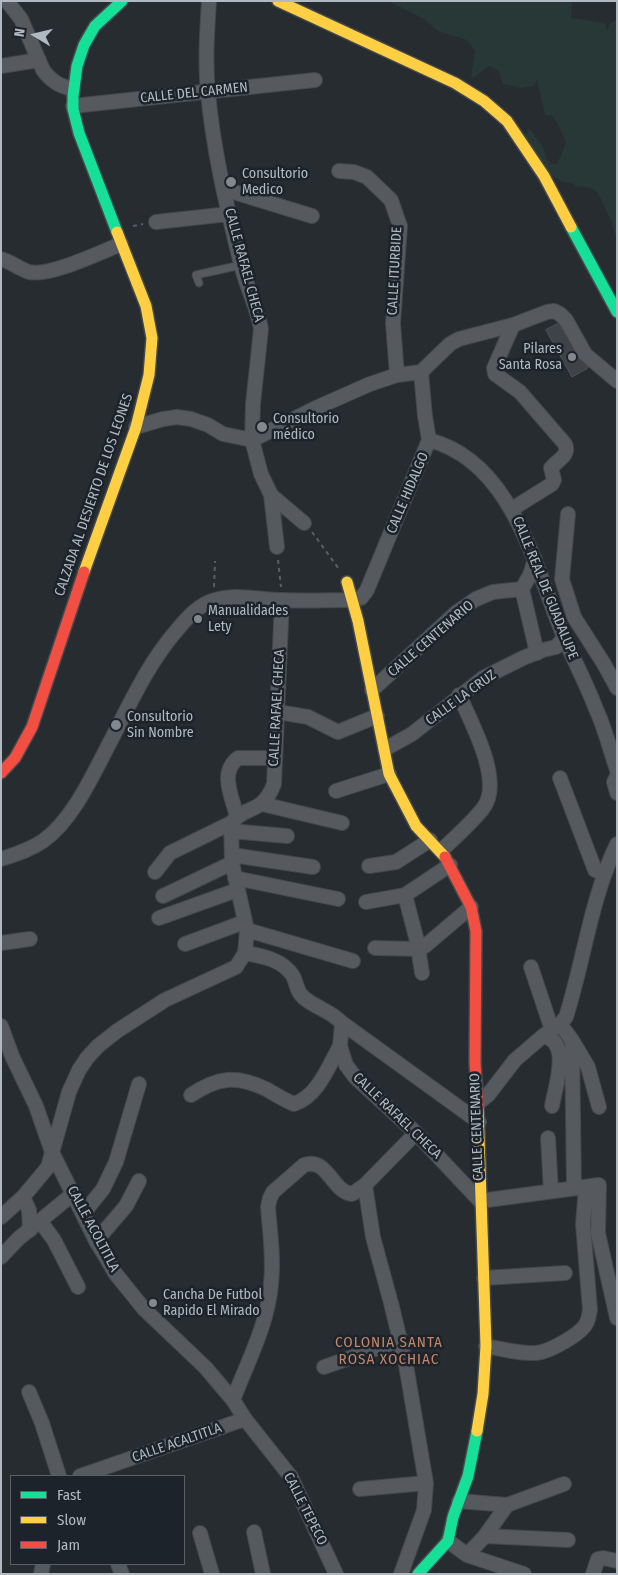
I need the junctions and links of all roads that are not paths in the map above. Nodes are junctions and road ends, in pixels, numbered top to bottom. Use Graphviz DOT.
graph roads {
  1 [pos="6,1"];
  2 [pos="122,1"];
  3 [pos="209,1"];
  4 [pos="278,1"];
  5 [pos="39,60"];
  6 [pos="1,66"];
  7 [pos="315,80"];
  8 [pos="73,89"];
  9 [pos="207,92"];
  10 [pos="73,106"];
  11 [pos="339,171"];
  12 [pos="224,189"];
  13 [pos="229,214"];
  14 [pos="312,216"];
  15 [pos="156,222"];
  16 [pos="121,244"];
  17 [pos="1,259"];
  18 [pos="241,265"];
  19 [pos="198,283"];
  20 [pos="617,312"];
  21 [pos="513,325"];
  22 [pos="421,372"];
  23 [pos="397,375"];
  24 [pos="617,381"];
  25 [pos="136,427"];
  26 [pos="252,440"];
  27 [pos="430,440"];
  28 [pos="271,496"];
  29 [pos="512,508"];
  30 [pos="568,514"];
  31 [pos="304,523"];
  32 [pos="277,547"];
  33 [pos="535,558"];
  34 [pos="347,582"];
  35 [pos="522,589"];
  36 [pos="282,600"];
  37 [pos="352,600"];
  38 [pos="564,638"];
  39 [pos="537,653"];
  40 [pos="617,688"];
  41 [pos="372,690"];
  42 [pos="459,695"];
  43 [pos="278,712"];
  44 [pos="377,716"];
  45 [pos="385,749"];
  46 [pos="274,758"];
  47 [pos="617,770"];
  48 [pos="1,773"];
  49 [pos="389,774"];
  50 [pos="617,776"];
  51 [pos="560,778"];
  52 [pos="336,791"];
  53 [pos="617,793"];
  54 [pos="262,804"];
  55 [pos="233,823"];
  56 [pos="342,824"];
  57 [pos="287,836"];
  58 [pos="430,840"];
  59 [pos="617,844"];
  60 [pos="441,851"];
  61 [pos="1,859"];
  62 [pos="232,859"];
  63 [pos="450,865"];
  64 [pos="369,866"];
  65 [pos="312,867"];
  66 [pos="606,869"];
  67 [pos="155,872"];
  68 [pos="236,884"];
  69 [pos="405,895"];
  70 [pos="163,896"];
  71 [pos="338,899"];
  72 [pos="366,902"];
  73 [pos="471,906"];
  74 [pos="159,918"];
  75 [pos="245,926"];
  76 [pos="30,939"];
  77 [pos="1,943"];
  78 [pos="185,944"];
  79 [pos="375,948"];
  80 [pos="418,949"];
  81 [pos="245,953"];
  82 [pos="353,962"];
  83 [pos="531,968"];
  84 [pos="422,974"];
  85 [pos="342,1023"];
  86 [pos="1,1026"];
  87 [pos="552,1030"];
  88 [pos="572,1040"];
  89 [pos="340,1046"];
  90 [pos="7,1058"];
  91 [pos="139,1084"];
  92 [pos="191,1095"];
  93 [pos="478,1103"];
  94 [pos="552,1106"];
  95 [pos="599,1107"];
  96 [pos="479,1122"];
  97 [pos="416,1133"];
  98 [pos="548,1138"];
  99 [pos="52,1152"];
  100 [pos="139,1181"];
  101 [pos="364,1184"];
  102 [pos="580,1187"];
  103 [pos="551,1190"];
  104 [pos="74,1193"];
  105 [pos="24,1197"];
  106 [pos="480,1201"];
  107 [pos="83,1214"];
  108 [pos="1,1217"];
  109 [pos="35,1225"];
  110 [pos="96,1241"];
  111 [pos="1,1257"];
  112 [pos="565,1273"];
  113 [pos="484,1278"];
  114 [pos="78,1287"];
  115 [pos="617,1318"];
  116 [pos="401,1340"];
  117 [pos="486,1346"];
  118 [pos="324,1367"];
  119 [pos="29,1392"];
  120 [pos="233,1400"];
  121 [pos="245,1419"];
  122 [pos="59,1475"];
  123 [pos="83,1475"];
  124 [pos="426,1483"];
  125 [pos="564,1484"];
  126 [pos="360,1488"];
  127 [pos="460,1501"];
  128 [pos="506,1505"];
  129 [pos="254,1532"];
  130 [pos="200,1534"];
  131 [pos="485,1536"];
  132 [pos="568,1540"];
  133 [pos="448,1541"];
  134 [pos="420,1545"];
  135 [pos="467,1555"];
  136 [pos="617,1561"];
  137 [pos="402,1571"];
  138 [pos="212,1574"];
  139 [pos="263,1574"];
  140 [pos="336,1574"];
  141 [pos="418,1574"];
  142 [pos="524,1574"];
  143 [pos="593,1574"];
  1 -- 5 [label="street"];
  2 -- 8 [label="street, CALZADA AL DESIERTO DE LOS LEONES"];
  3 -- 9 [label="street, CALLE RAFAEL CHECA"];
  4 -- 20 [label="street"];
  5 -- 6 [label="street"];
  5 -- 8 [label="street"];
  7 -- 9 [label="street, CALLE DEL CARMEN"];
  8 -- 10 [label="street, CALZADA AL DESIERTO DE LOS LEONES"];
  9 -- 10 [label="street, CALLE DEL CARMEN"];
  9 -- 12 [label="street, CALLE RAFAEL CHECA"];
  10 -- 16 [label="street, CALZADA AL DESIERTO DE LOS LEONES"];
  11 -- 23 [label="street, CALLE ITURBIDE"];
  12 -- 13 [label="street, CALLE RAFAEL CHECA"];
  12 -- 14 [label="street"];
  13 -- 15 [label="street"];
  13 -- 18 [label="street, CALLE RAFAEL CHECA"];
  16 -- 17 [label="street"];
  16 -- 25 [label="street, CALZADA AL DESIERTO DE LOS LEONES"];
  18 -- 19 [label="lane"];
  18 -- 26 [label="street, CALLE RAFAEL CHECA"];
  21 -- 22 [label="street"];
  21 -- 24 [label="street"];
  21 -- 29 [label="street"];
  22 -- 23 [label="street"];
  22 -- 27 [label="street, CALLE HIDALGO"];
  23 -- 26 [label="street"];
  25 -- 26 [label="street"];
  25 -- 48 [label="street, CALZADA AL DESIERTO DE LOS LEONES"];
  26 -- 28 [label="street, CALLE RAFAEL CHECA"];
  27 -- 29 [label="street, CALLE REAL DE GUADALUPE"];
  27 -- 37 [label="street, CALLE HIDALGO"];
  28 -- 31 [label="street"];
  28 -- 32 [label="street, CALLE RAFAEL CHECA"];
  29 -- 33 [label="street, CALLE REAL DE GUADALUPE"];
  30 -- 40 [label="street"];
  33 -- 35 [label="street"];
  33 -- 38 [label="street, CALLE REAL DE GUADALUPE"];
  34 -- 37 [label="street, CALLE CENTENARIO"];
  35 -- 39 [label="street"];
  35 -- 41 [label="street, CALLE CENTENARIO"];
  36 -- 37 [label="street"];
  36 -- 43 [label="street, CALLE RAFAEL CHECA"];
  36 -- 61 [label="street"];
  37 -- 41 [label="street, CALLE CENTENARIO"];
  38 -- 39 [label="street, CALLE LA CRUZ"];
  38 -- 47 [label="street, CALLE REAL DE GUADALUPE"];
  39 -- 42 [label="street, CALLE LA CRUZ"];
  41 -- 44 [label="street, CALLE CENTENARIO"];
  42 -- 45 [label="street, CALLE LA CRUZ"];
  42 -- 60 [label="street"];
  43 -- 44 [label="street"];
  43 -- 46 [label="street, CALLE RAFAEL CHECA"];
  44 -- 45 [label="street, CALLE CENTENARIO"];
  45 -- 49 [label="street, CALLE CENTENARIO"];
  46 -- 54 [label="street, CALLE RAFAEL CHECA"];
  46 -- 55 [label="street"];
  49 -- 52 [label="street"];
  49 -- 58 [label="street, CALLE CENTENARIO"];
  50 -- 53 [label="street"];
  51 -- 66 [label="street"];
  54 -- 55 [label="street"];
  54 -- 56 [label="street"];
  55 -- 57 [label="street"];
  55 -- 62 [label="street"];
  55 -- 67 [label="street"];
  58 -- 60 [label="street, CALLE CENTENARIO"];
  58 -- 64 [label="street"];
  59 -- 66 [label="street"];
  60 -- 63 [label="street, CALLE CENTENARIO"];
  62 -- 65 [label="street"];
  62 -- 68 [label="street"];
  62 -- 70 [label="street"];
  63 -- 69 [label="street"];
  63 -- 73 [label="street, CALLE CENTENARIO"];
  66 -- 87 [label="street"];
  68 -- 71 [label="street"];
  68 -- 74 [label="street"];
  68 -- 75 [label="street"];
  69 -- 72 [label="street"];
  69 -- 80 [label="street"];
  73 -- 80 [label="street"];
  73 -- 93 [label="street, CALLE CENTENARIO"];
  75 -- 78 [label="street"];
  75 -- 81 [label="street"];
  75 -- 82 [label="street"];
  76 -- 77 [label="street"];
  79 -- 80 [label="street"];
  80 -- 84 [label="street"];
  81 -- 85 [label="street"];
  81 -- 99 [label="street"];
  83 -- 87 [label="street"];
  85 -- 89 [label="street, CALLE RAFAEL CHECA"];
  85 -- 96 [label="street"];
  86 -- 90 [label="street, CALLE ACOLTITLA"];
  87 -- 88 [label="street"];
  87 -- 93 [label="street"];
  87 -- 94 [label="street"];
  88 -- 95 [label="street"];
  88 -- 102 [label="street"];
  89 -- 92 [label="street"];
  89 -- 97 [label="street, CALLE RAFAEL CHECA"];
  90 -- 99 [label="street, CALLE ACOLTITLA"];
  91 -- 107 [label="street"];
  93 -- 96 [label="street, CALLE CENTENARIO"];
  96 -- 106 [label="street, CALLE CENTENARIO"];
  97 -- 101 [label="street"];
  97 -- 106 [label="street, CALLE RAFAEL CHECA"];
  98 -- 103 [label="street"];
  99 -- 104 [label="street, CALLE ACOLTITLA"];
  99 -- 105 [label="street"];
  100 -- 110 [label="street"];
  101 -- 116 [label="street"];
  101 -- 120 [label="street"];
  102 -- 103 [label="street"];
  102 -- 115 [label="street"];
  102 -- 117 [label="street"];
  103 -- 106 [label="street"];
  104 -- 107 [label="street, CALLE ACOLTITLA"];
  104 -- 109 [label="street"];
  105 -- 108 [label="street"];
  105 -- 109 [label="street"];
  106 -- 113 [label="street, CALLE CENTENARIO"];
  107 -- 110 [label="street, CALLE ACOLTITLA"];
  109 -- 111 [label="street"];
  109 -- 114 [label="street"];
  110 -- 120 [label="street, CALLE ACOLTITLA"];
  112 -- 113 [label="street"];
  113 -- 117 [label="street, CALLE CENTENARIO"];
  116 -- 118 [label="street"];
  116 -- 124 [label="street"];
  117 -- 127 [label="street, CALLE CENTENARIO"];
  119 -- 122 [label="street"];
  120 -- 121 [label="street, CALLE TEPECO"];
  121 -- 123 [label="street, CALLE ACALTITLA"];
  121 -- 140 [label="street, CALLE TEPECO"];
  124 -- 126 [label="street"];
  124 -- 137 [label="street"];
  125 -- 128 [label="street"];
  127 -- 128 [label="street"];
  127 -- 133 [label="street, CALLE CENTENARIO"];
  128 -- 131 [label="street"];
  129 -- 139 [label="street"];
  130 -- 138 [label="street"];
  131 -- 132 [label="street"];
  131 -- 135 [label="street"];
  133 -- 135 [label="street"];
  133 -- 141 [label="street"];
  134 -- 137 [label="street"];
  135 -- 142 [label="street"];
  136 -- 143 [label="street"];
}
